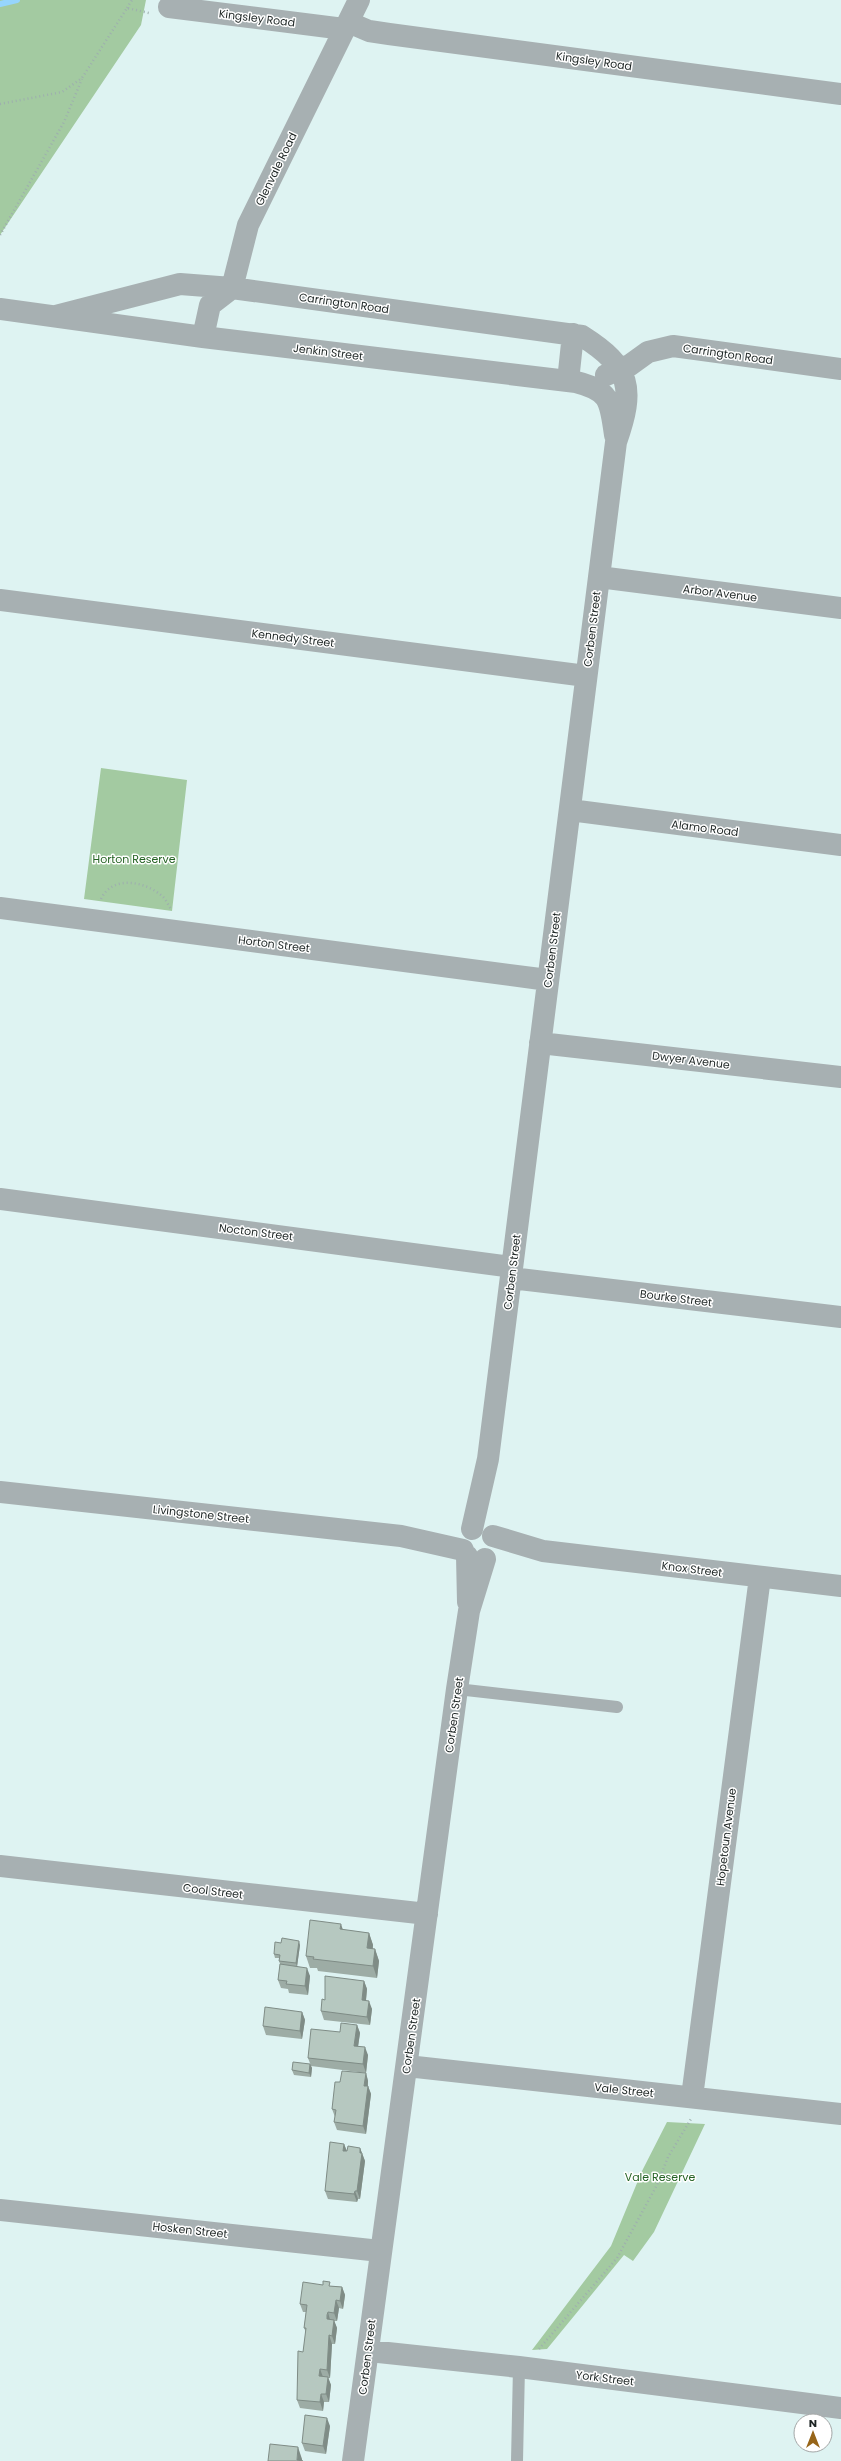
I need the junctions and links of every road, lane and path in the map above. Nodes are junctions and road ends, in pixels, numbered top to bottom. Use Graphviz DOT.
graph roads {
  1 [pos="132,0"];
  2 [pos="359,0"];
  3 [pos="127,8"];
  4 [pos="162,11"];
  5 [pos="346,26"];
  6 [pos="82,78"];
  7 [pos="841,94"];
  8 [pos="0,104"];
  9 [pos="0,235"];
  10 [pos="232,288"];
  11 [pos="0,309"];
  12 [pos="56,316"];
  13 [pos="573,334"];
  14 [pos="203,337"];
  15 [pos="620,370"];
  16 [pos="841,370"];
  17 [pos="572,381"];
  18 [pos="616,442"];
  19 [pos="599,577"];
  20 [pos="0,600"];
  21 [pos="841,608"];
  22 [pos="586,676"];
  23 [pos="570,810"];
  24 [pos="841,845"];
  25 [pos="100,901"];
  26 [pos="0,908"];
  27 [pos="172,911"];
  28 [pos="548,980"];
  29 [pos="540,1043"];
  30 [pos="841,1077"];
  31 [pos="0,1199"];
  32 [pos="512,1273"];
  33 [pos="841,1317"];
  34 [pos="0,1492"];
  35 [pos="479,1544"];
  36 [pos="760,1576"];
  37 [pos="841,1586"];
  38 [pos="457,1689"];
  39 [pos="618,1707"];
  40 [pos="0,1866"];
  41 [pos="427,1914"];
  42 [pos="407,2066"];
  43 [pos="700,2098"];
  44 [pos="841,2114"];
  45 [pos="0,2210"];
  46 [pos="380,2251"];
  47 [pos="369,2352"];
  48 [pos="523,2368"];
  49 [pos="841,2408"];
  50 [pos="353,2461"];
  51 [pos="517,2461"];
  1 -- 3 [label="path"];
  2 -- 5 [label="street, Glenvale Road"];
  3 -- 4 [label="path"];
  3 -- 6 [label="path"];
  4 -- 5 [label="street, Kingsley Road"];
  5 -- 7 [label="street, Kingsley Road"];
  5 -- 10 [label="street, Glenvale Road"];
  6 -- 8 [label="path"];
  6 -- 9 [label="path"];
  10 -- 12 [label="street, Carrington Road"];
  10 -- 13 [label="street, Carrington Road"];
  10 -- 14 [label="street"];
  11 -- 12 [label="street, Jenkin Street"];
  12 -- 14 [label="street, Jenkin Street"];
  13 -- 15 [label="street, Carrington Road"];
  13 -- 17 [label="street"];
  14 -- 17 [label="street, Jenkin Street"];
  15 -- 16 [label="street, Carrington Road"];
  15 -- 17 [label="street, Carrington Road"];
  15 -- 18 [label="street, Carrington Road"];
  17 -- 18 [label="street, Jenkin Street"];
  18 -- 19 [label="street, Corben Street"];
  19 -- 21 [label="street, Arbor Avenue"];
  19 -- 22 [label="street, Corben Street"];
  20 -- 22 [label="street, Kennedy Street"];
  22 -- 23 [label="street, Corben Street"];
  23 -- 24 [label="street, Alamo Road"];
  23 -- 28 [label="street, Corben Street"];
  25 -- 27 [label="path"];
  26 -- 28 [label="street, Horton Street"];
  28 -- 29 [label="street, Corben Street"];
  29 -- 30 [label="street, Dwyer Avenue"];
  29 -- 32 [label="street, Corben Street"];
  31 -- 32 [label="street, Nocton Street"];
  32 -- 33 [label="street, Bourke Street"];
  32 -- 35 [label="street, Corben Street"];
  34 -- 35 [label="street, Livingstone Street"];
  35 -- 36 [label="street, Knox Street"];
  35 -- 38 [label="street, Corben Street"];
  36 -- 37 [label="street, Knox Street"];
  36 -- 43 [label="street, Hopetoun Avenue"];
  38 -- 39 [label="lane"];
  38 -- 41 [label="street, Corben Street"];
  40 -- 41 [label="street, Cool Street"];
  41 -- 42 [label="street, Corben Street"];
  42 -- 43 [label="street, Vale Street"];
  42 -- 46 [label="street, Corben Street"];
  43 -- 44 [label="street, Vale Street"];
  43 -- 48 [label="path"];
  45 -- 46 [label="street, Hosken Street"];
  46 -- 47 [label="street, Corben Street"];
  47 -- 48 [label="street, York Street"];
  47 -- 50 [label="street, Corben Street"];
  48 -- 49 [label="street, York Street"];
  48 -- 51 [label="lane"];
}
